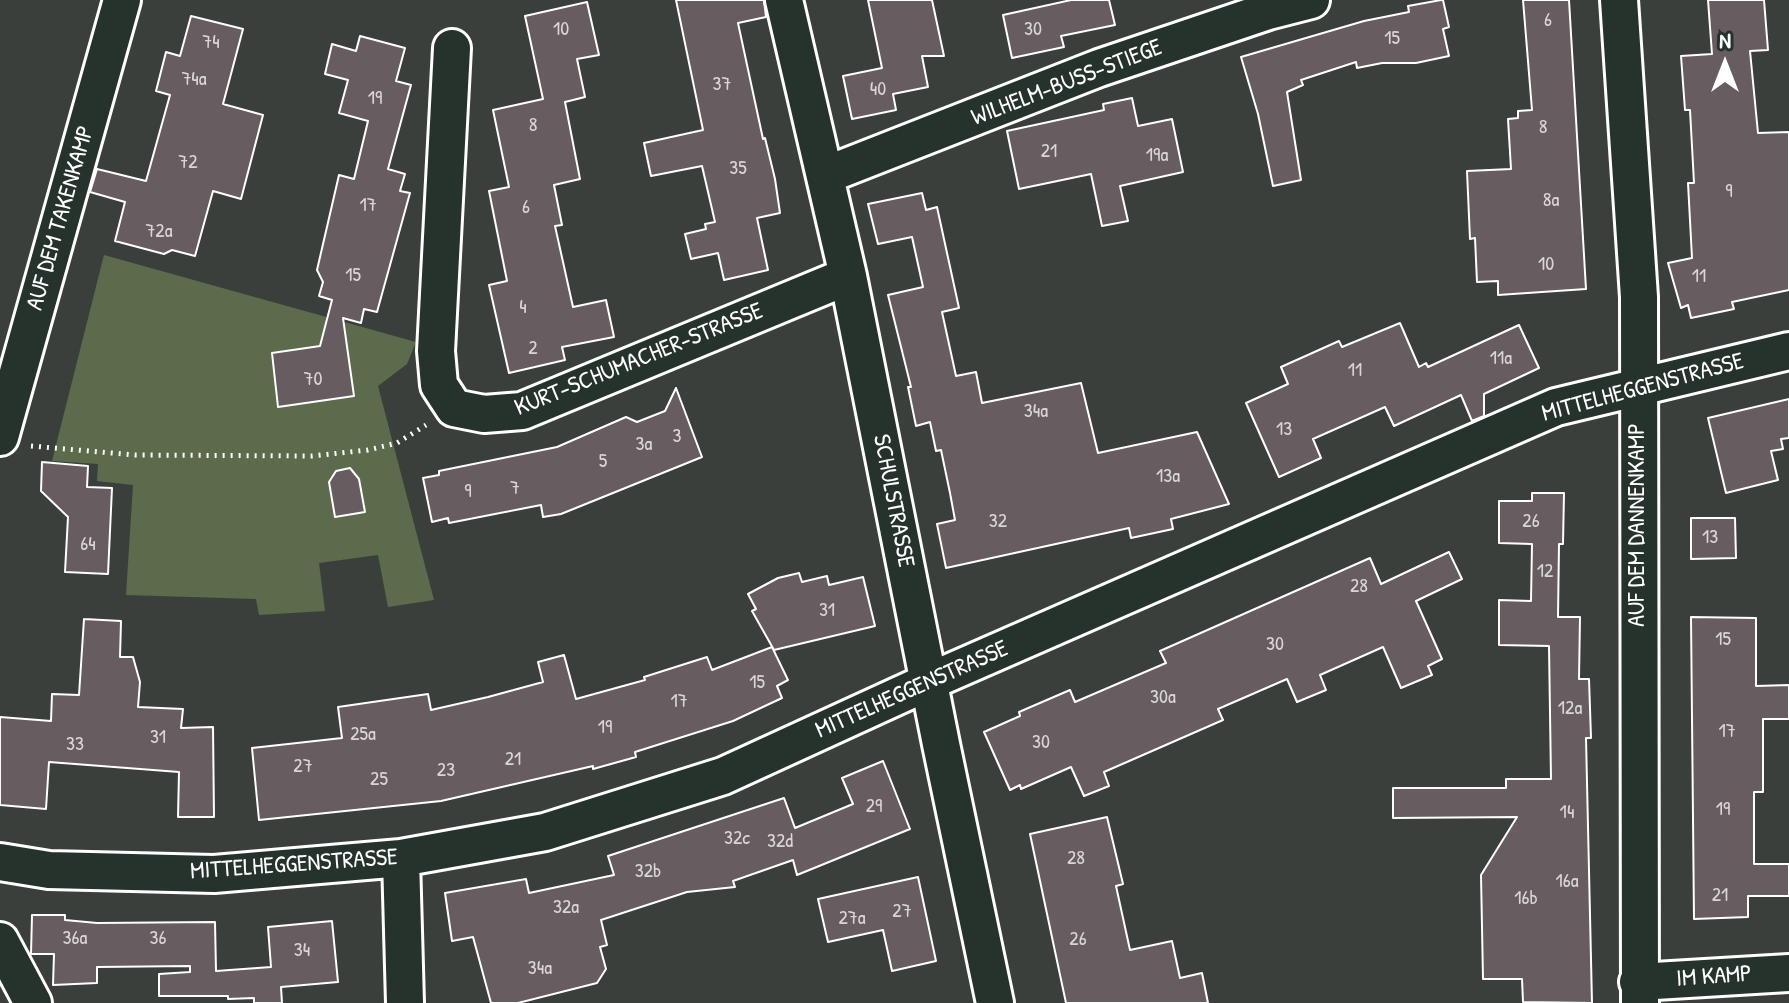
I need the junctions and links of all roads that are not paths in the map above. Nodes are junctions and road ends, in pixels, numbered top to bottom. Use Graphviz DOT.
graph roads {
  1 [pos="122,0"];
  2 [pos="784,0"];
  3 [pos="1311,0"];
  4 [pos="1619,0"];
  5 [pos="452,48"];
  6 [pos="826,175"];
  7 [pos="848,276"];
  8 [pos="1789,351"];
  9 [pos="1638,385"];
  10 [pos="14,441"];
  11 [pos="928,682"];
  12 [pos="401,858"];
  13 [pos="0,862"];
  14 [pos="0,941"];
  15 [pos="1789,973"];
  16 [pos="1639,993"];
  17 [pos="33,1003"];
  18 [pos="405,1003"];
  19 [pos="995,1003"];
  1 -- 10 [label="street, AUF DEM TAKENKAMP"];
  2 -- 6 [label="street, SCHULSTRASSE"];
  3 -- 6 [label="street, WILHELM-BUSS-STIEGE"];
  4 -- 9 [label="street, AUF DEM DANNENKAMP"];
  5 -- 7 [label="street, KURT-SCHUMACHER-STRASSE"];
  6 -- 7 [label="street, SCHULSTRASSE"];
  7 -- 11 [label="street, SCHULSTRASSE"];
  8 -- 9 [label="street, MITTELHEGGENSTRASSE"];
  9 -- 11 [label="street, MITTELHEGGENSTRASSE"];
  9 -- 16 [label="street, AUF DEM DANNENKAMP"];
  11 -- 12 [label="street, MITTELHEGGENSTRASSE"];
  11 -- 19 [label="street, SCHULSTRASSE"];
  12 -- 13 [label="street, MITTELHEGGENSTRASSE"];
  12 -- 18 [label="street"];
  14 -- 17 [label="street"];
  15 -- 16 [label="street, IM KAMP"];
}
